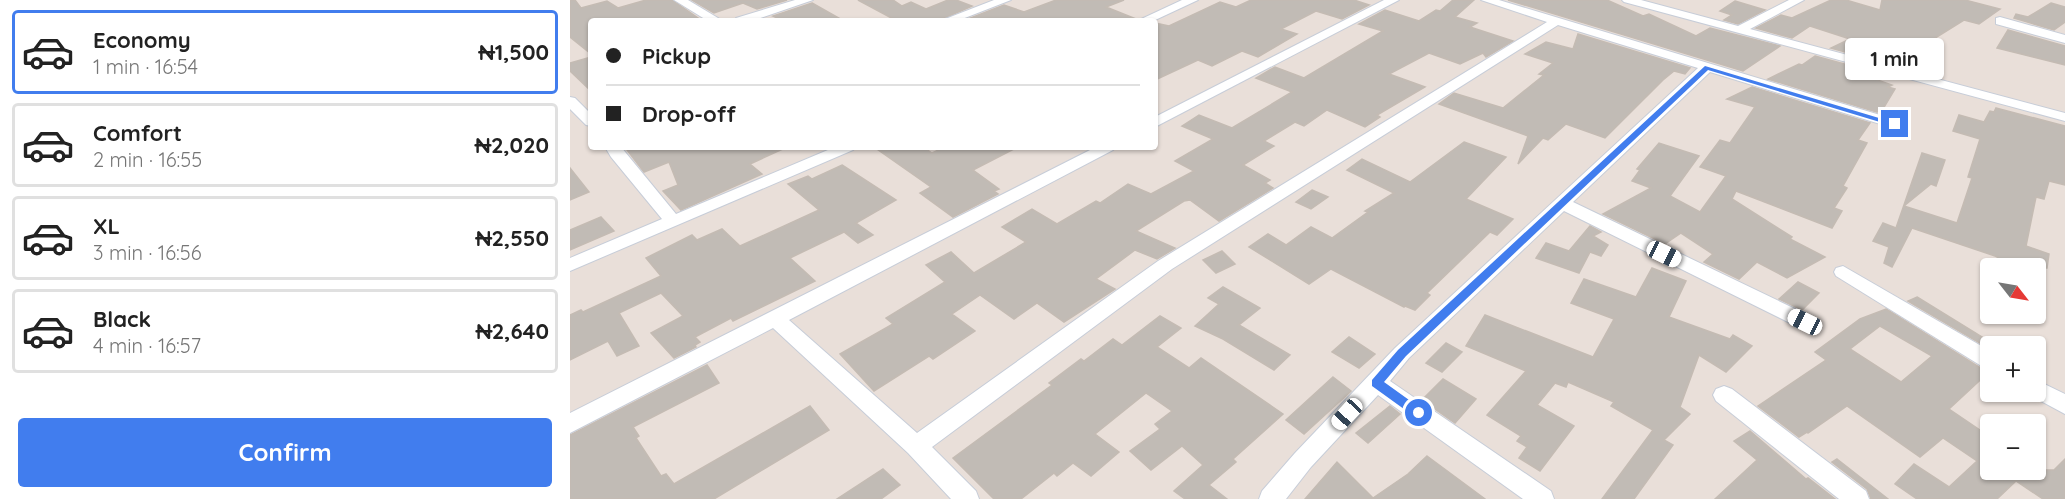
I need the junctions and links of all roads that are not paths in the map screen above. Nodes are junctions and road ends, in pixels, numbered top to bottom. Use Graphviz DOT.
graph roads {
  1 [pos="680,0"];
  2 [pos="807,0"];
  3 [pos="1005,0"];
  4 [pos="1192,0"];
  5 [pos="1393,0"];
  6 [pos="1487,0"];
  7 [pos="1628,0"];
  8 [pos="1798,0"];
  9 [pos="712,18"];
  10 [pos="750,18"];
  11 [pos="954,18"];
  12 [pos="1150,18"];
  13 [pos="1557,21"];
  14 [pos="2000,21"];
  15 [pos="1739,30"];
  16 [pos="2065,39"];
  17 [pos="1707,68"];
  18 [pos="570,101"];
  19 [pos="2065,117"];
  20 [pos="588,119"];
  21 [pos="1158,121"];
  22 [pos="1895,124"];
  23 [pos="614,150"];
  24 [pos="841,150"];
  25 [pos="1102,150"];
  26 [pos="1563,204"];
  27 [pos="673,221"];
  28 [pos="570,265"];
  29 [pos="1843,272"];
  30 [pos="774,318"];
  31 [pos="1805,322"];
  32 [pos="1980,355"];
  33 [pos="1376,383"];
  34 [pos="2046,394"];
  35 [pos="1724,395"];
  36 [pos="2065,405"];
  37 [pos="570,424"];
  38 [pos="916,446"];
  39 [pos="967,499"];
  40 [pos="1271,499"];
  41 [pos="1542,499"];
  42 [pos="1857,499"];
  1 -- 9 [label="street"];
  2 -- 10 [label="street"];
  3 -- 11 [label="street"];
  4 -- 12 [label="street"];
  5 -- 21 [label="street"];
  6 -- 13 [label="street"];
  7 -- 15 [label="street"];
  8 -- 15 [label="street"];
  13 -- 17 [label="street"];
  13 -- 38 [label="street"];
  14 -- 16 [label="street"];
  15 -- 19 [label="street"];
  17 -- 22 [label="street"];
  17 -- 26 [label="street"];
  18 -- 20 [label="street"];
  23 -- 27 [label="street"];
  24 -- 27 [label="street"];
  25 -- 30 [label="street"];
  26 -- 31 [label="street"];
  26 -- 33 [label="street"];
  27 -- 28 [label="street"];
  29 -- 32 [label="street"];
  30 -- 37 [label="street"];
  30 -- 38 [label="street"];
  33 -- 40 [label="street"];
  33 -- 41 [label="street"];
  34 -- 36 [label="street"];
  35 -- 42 [label="street"];
  38 -- 39 [label="street"];
}
